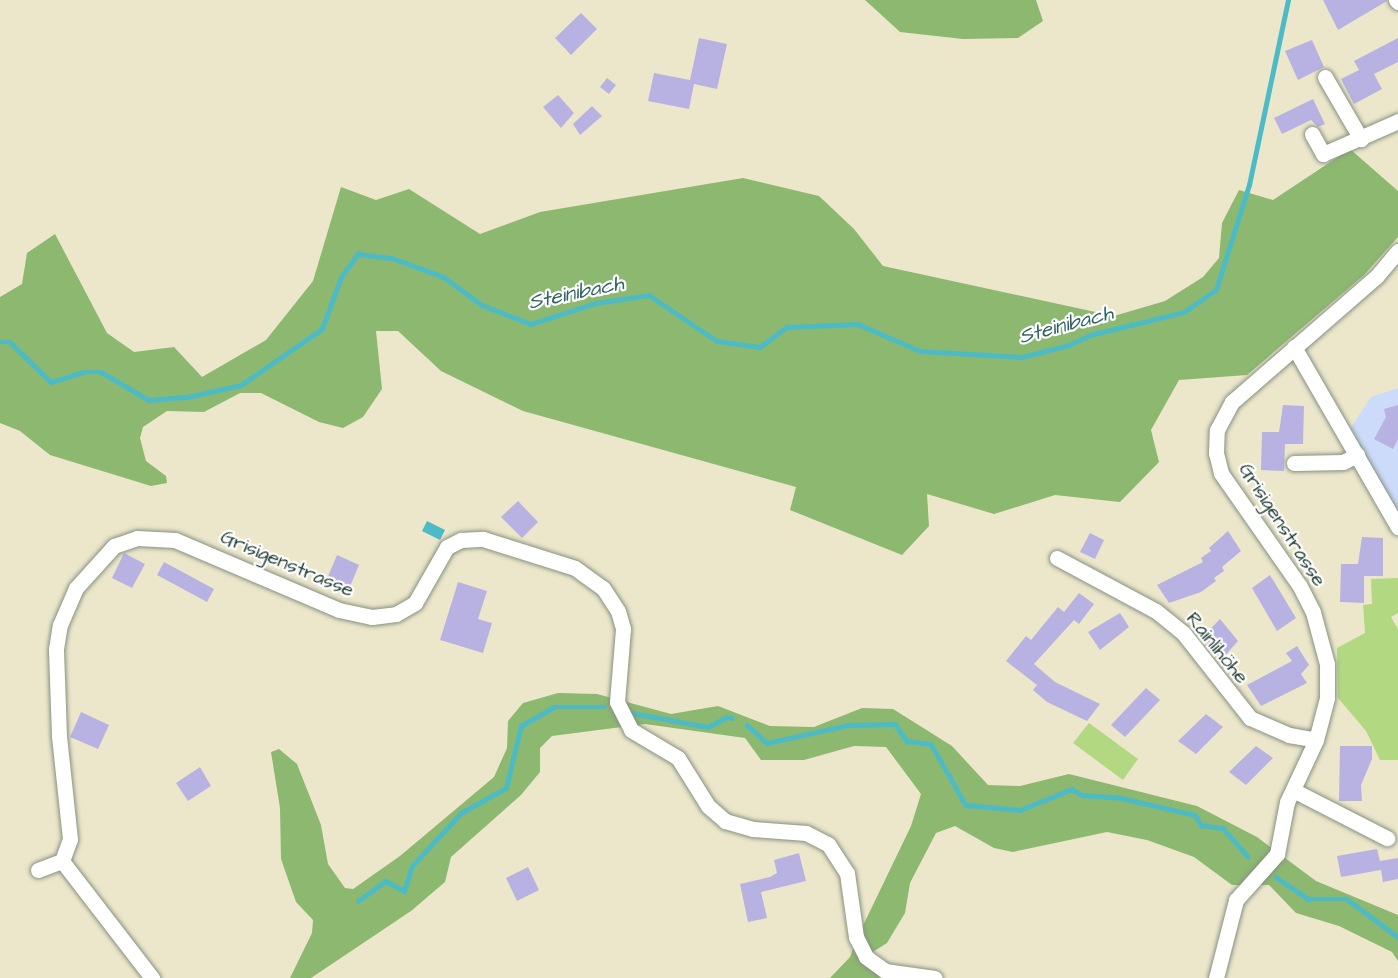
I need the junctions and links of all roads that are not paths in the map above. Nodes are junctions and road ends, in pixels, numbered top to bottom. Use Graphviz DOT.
graph roads {
  1 [pos="1325,77"];
  2 [pos="1398,121"];
  3 [pos="1311,134"];
  4 [pos="1361,139"];
  5 [pos="1398,251"];
  6 [pos="1294,347"];
  7 [pos="1358,455"];
  8 [pos="1294,463"];
  9 [pos="1398,527"];
  10 [pos="1057,558"];
  11 [pos="1316,740"];
  12 [pos="1293,790"];
  13 [pos="1387,838"];
  14 [pos="62,861"];
  15 [pos="38,870"];
  16 [pos="152,978"];
  17 [pos="935,978"];
  18 [pos="1216,978"];
  1 -- 4 [label="street"];
  2 -- 4 [label="street"];
  3 -- 4 [label="street"];
  5 -- 6 [label="street, Grisigenstrasse"];
  6 -- 7 [label="street"];
  6 -- 11 [label="street, Grisigenstrasse"];
  7 -- 8 [label="street"];
  7 -- 9 [label="street"];
  10 -- 11 [label="street, Rainlihöhe"];
  11 -- 12 [label="street, Grisigenstrasse"];
  12 -- 13 [label="street"];
  12 -- 18 [label="street, Grisigenstrasse"];
  14 -- 15 [label="street"];
  14 -- 16 [label="street"];
  14 -- 17 [label="street, Grisigenstrasse"];
}
